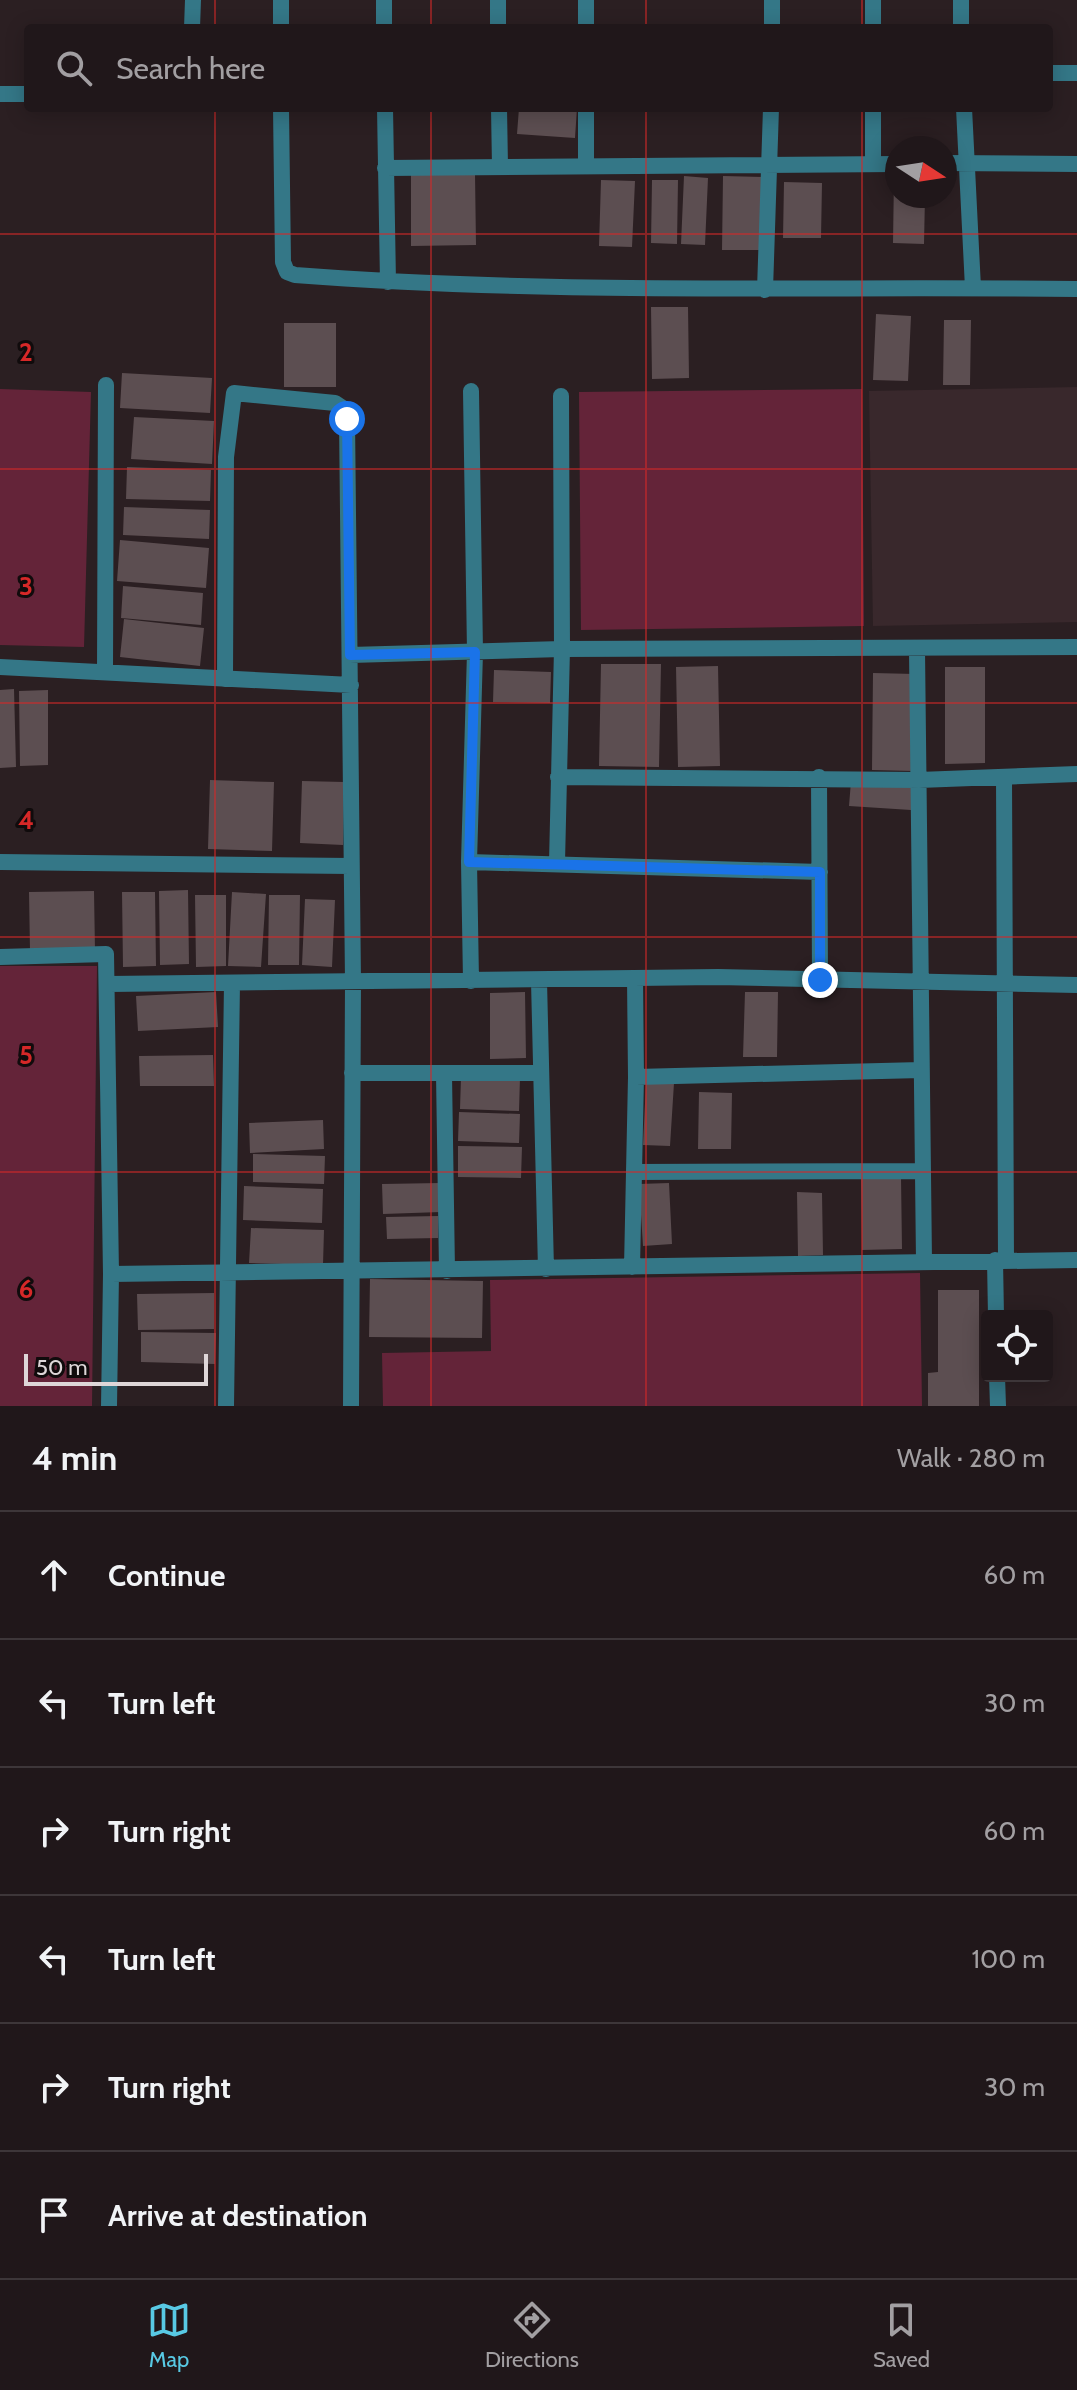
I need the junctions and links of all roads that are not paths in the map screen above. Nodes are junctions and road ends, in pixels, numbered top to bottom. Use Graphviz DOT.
graph roads {
  1 [pos="193,0"];
  2 [pos="281,0"];
  3 [pos="384,0"];
  4 [pos="498,0"];
  5 [pos="586,0"];
  6 [pos="772,0"];
  7 [pos="873,0"];
  8 [pos="961,0"];
  9 [pos="192,24"];
  10 [pos="281,24"];
  11 [pos="384,24"];
  12 [pos="498,24"];
  13 [pos="586,24"];
  14 [pos="772,24"];
  15 [pos="873,24"];
  16 [pos="961,24"];
  17 [pos="1053,73"];
  18 [pos="1077,73"];
  19 [pos="0,94"];
  20 [pos="24,94"];
  21 [pos="281,112"];
  22 [pos="385,112"];
  23 [pos="499,112"];
  24 [pos="586,112"];
  25 [pos="771,112"];
  26 [pos="873,112"];
  27 [pos="964,112"];
  28 [pos="957,163"];
  29 [pos="966,163"];
  30 [pos="873,164"];
  31 [pos="885,164"];
  32 [pos="1077,164"];
  33 [pos="770,165"];
  34 [pos="586,166"];
  35 [pos="500,167"];
  36 [pos="385,168"];
  37 [pos="388,282"];
  38 [pos="973,288"];
  39 [pos="1077,289"];
  40 [pos="765,290"];
  41 [pos="106,385"];
  42 [pos="471,391"];
  43 [pos="561,396"];
  44 [pos="1077,647"];
  45 [pos="562,649"];
  46 [pos="917,650"];
  47 [pos="475,652"];
  48 [pos="350,655"];
  49 [pos="0,667"];
  50 [pos="105,672"];
  51 [pos="225,679"];
  52 [pos="351,685"];
  53 [pos="1077,774"];
  54 [pos="558,777"];
  55 [pos="819,777"];
  56 [pos="1004,777"];
  57 [pos="919,780"];
  58 [pos="0,862"];
  59 [pos="469,862"];
  60 [pos="557,863"];
  61 [pos="351,866"];
  62 [pos="820,872"];
  63 [pos="0,957"];
  64 [pos="635,978"];
  65 [pos="820,980"];
  66 [pos="471,981"];
  67 [pos="539,981"];
  68 [pos="353,982"];
  69 [pos="921,982"];
  70 [pos="232,983"];
  71 [pos="1005,983"];
  72 [pos="109,984"];
  73 [pos="1077,985"];
  74 [pos="921,1070"];
  75 [pos="352,1073"];
  76 [pos="541,1073"];
  77 [pos="444,1074"];
  78 [pos="636,1077"];
  79 [pos="923,1171"];
  80 [pos="634,1172"];
  81 [pos="1000,1260"];
  82 [pos="1077,1260"];
  83 [pos="924,1261"];
  84 [pos="632,1267"];
  85 [pos="546,1269"];
  86 [pos="447,1271"];
  87 [pos="351,1273"];
  88 [pos="111,1274"];
  89 [pos="227,1274"];
  90 [pos="996,1310"];
  91 [pos="997,1382"];
  92 [pos="109,1406"];
  93 [pos="226,1406"];
  94 [pos="351,1406"];
  95 [pos="998,1406"];
  1 -- 9 [label="street"];
  2 -- 10 [label="street"];
  3 -- 11 [label="street"];
  4 -- 12 [label="street"];
  5 -- 13 [label="street"];
  6 -- 14 [label="street"];
  7 -- 15 [label="street"];
  8 -- 16 [label="street"];
  17 -- 18 [label="street"];
  19 -- 20 [label="street"];
  21 -- 37 [label="street"];
  22 -- 36 [label="street"];
  23 -- 35 [label="street"];
  24 -- 34 [label="street"];
  25 -- 33 [label="street"];
  26 -- 30 [label="street"];
  27 -- 29 [label="street"];
  28 -- 29 [label="street"];
  29 -- 32 [label="street"];
  29 -- 38 [label="street"];
  30 -- 31 [label="street"];
  30 -- 33 [label="street"];
  33 -- 34 [label="street"];
  33 -- 40 [label="street"];
  34 -- 35 [label="street"];
  35 -- 36 [label="street"];
  36 -- 37 [label="street"];
  37 -- 40 [label="street"];
  38 -- 39 [label="street"];
  38 -- 40 [label="street"];
  41 -- 50 [label="street"];
  42 -- 47 [label="street"];
  43 -- 45 [label="street"];
  44 -- 46 [label="street"];
  45 -- 46 [label="street"];
  45 -- 47 [label="street"];
  45 -- 54 [label="street"];
  46 -- 57 [label="street"];
  47 -- 48 [label="street"];
  47 -- 59 [label="street"];
  48 -- 51 [label="street"];
  48 -- 52 [label="street"];
  49 -- 50 [label="street"];
  50 -- 51 [label="street"];
  51 -- 52 [label="street"];
  52 -- 61 [label="street"];
  53 -- 56 [label="street"];
  54 -- 55 [label="street"];
  54 -- 60 [label="street"];
  55 -- 57 [label="street"];
  55 -- 62 [label="street"];
  56 -- 57 [label="street"];
  56 -- 71 [label="street"];
  57 -- 69 [label="street"];
  58 -- 61 [label="street"];
  59 -- 60 [label="street"];
  59 -- 66 [label="street"];
  60 -- 62 [label="street"];
  61 -- 68 [label="street"];
  62 -- 65 [label="street"];
  63 -- 72 [label="street"];
  64 -- 65 [label="street"];
  64 -- 67 [label="street"];
  64 -- 78 [label="street"];
  65 -- 69 [label="street"];
  66 -- 67 [label="street"];
  66 -- 68 [label="street"];
  67 -- 76 [label="street"];
  68 -- 70 [label="street"];
  68 -- 75 [label="street"];
  69 -- 71 [label="street"];
  69 -- 74 [label="street"];
  70 -- 72 [label="street"];
  70 -- 89 [label="street"];
  71 -- 73 [label="street"];
  71 -- 81 [label="street"];
  72 -- 88 [label="street"];
  74 -- 78 [label="street"];
  74 -- 79 [label="street"];
  75 -- 77 [label="street"];
  75 -- 87 [label="street"];
  76 -- 77 [label="street"];
  76 -- 85 [label="street"];
  77 -- 86 [label="street"];
  78 -- 80 [label="street"];
  79 -- 80 [label="street"];
  79 -- 83 [label="street"];
  80 -- 84 [label="street"];
  81 -- 82 [label="street"];
  81 -- 83 [label="street"];
  81 -- 90 [label="street"];
  83 -- 84 [label="street"];
  84 -- 85 [label="street"];
  85 -- 86 [label="street"];
  86 -- 87 [label="street"];
  87 -- 89 [label="street"];
  87 -- 94 [label="street"];
  88 -- 89 [label="street"];
  88 -- 92 [label="street"];
  89 -- 93 [label="street"];
  91 -- 95 [label="street"];
}
